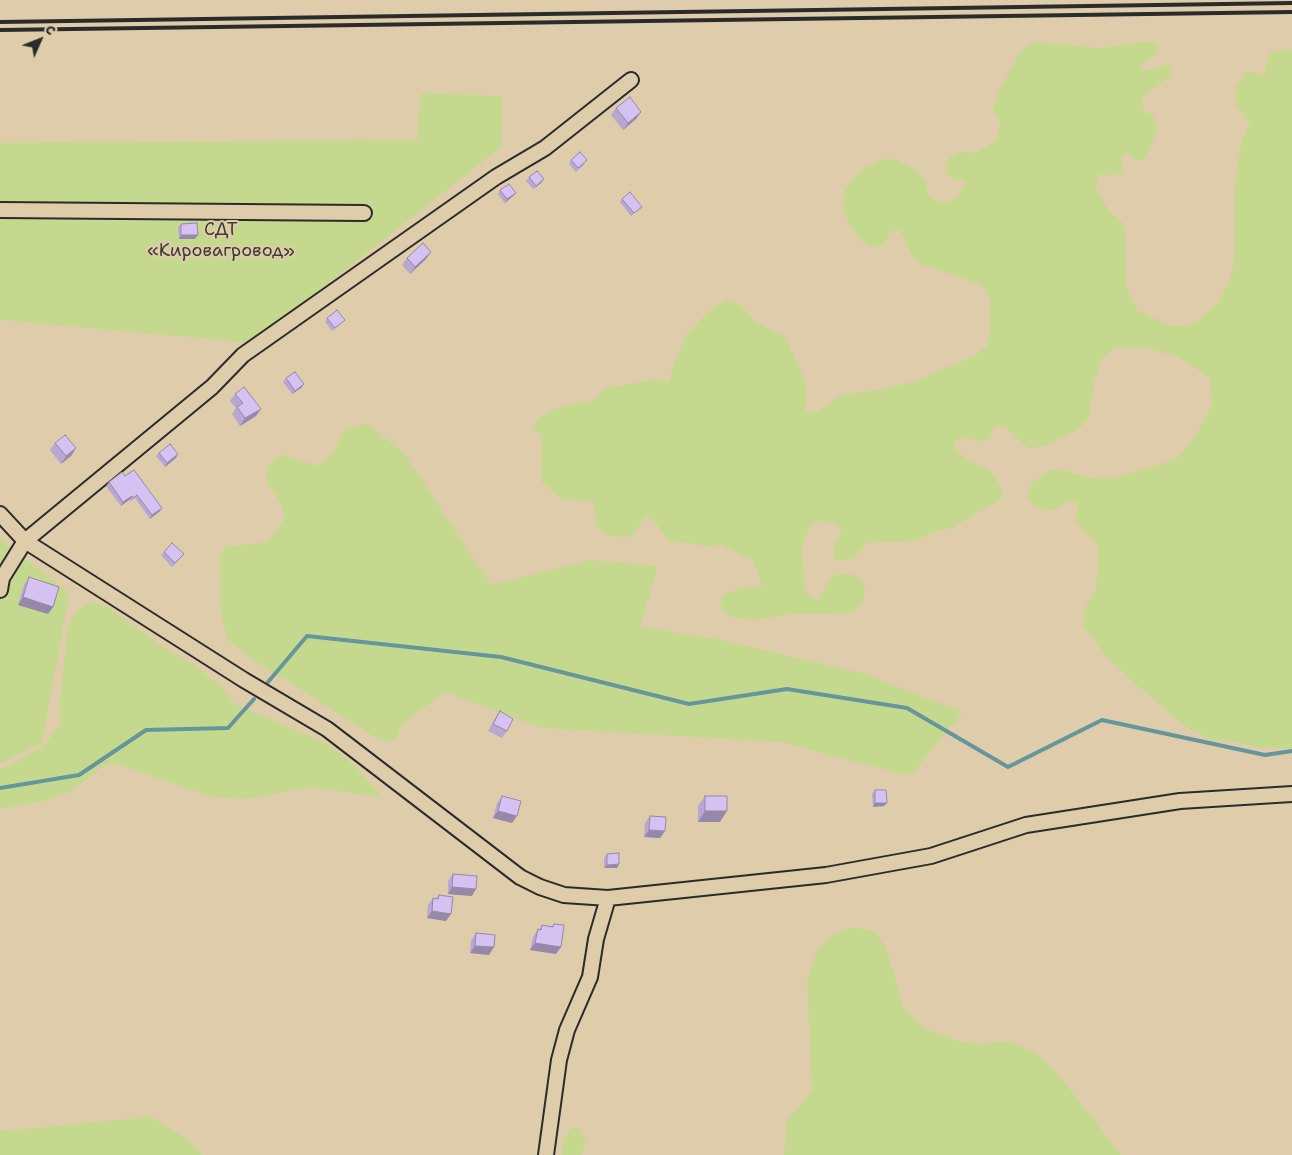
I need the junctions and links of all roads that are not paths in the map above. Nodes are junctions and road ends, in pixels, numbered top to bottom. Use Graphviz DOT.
graph roads {
  1 [pos="631,80"];
  2 [pos="0,210"];
  3 [pos="364,213"];
  4 [pos="0,514"];
  5 [pos="25,541"];
  6 [pos="1,582"];
  7 [pos="1292,794"];
  8 [pos="608,898"];
  9 [pos="546,1155"];
  1 -- 5 [label="street"];
  2 -- 3 [label="street"];
  4 -- 5 [label="street"];
  5 -- 6 [label="street"];
  5 -- 8 [label="street"];
  7 -- 8 [label="street"];
  8 -- 9 [label="street"];
}
